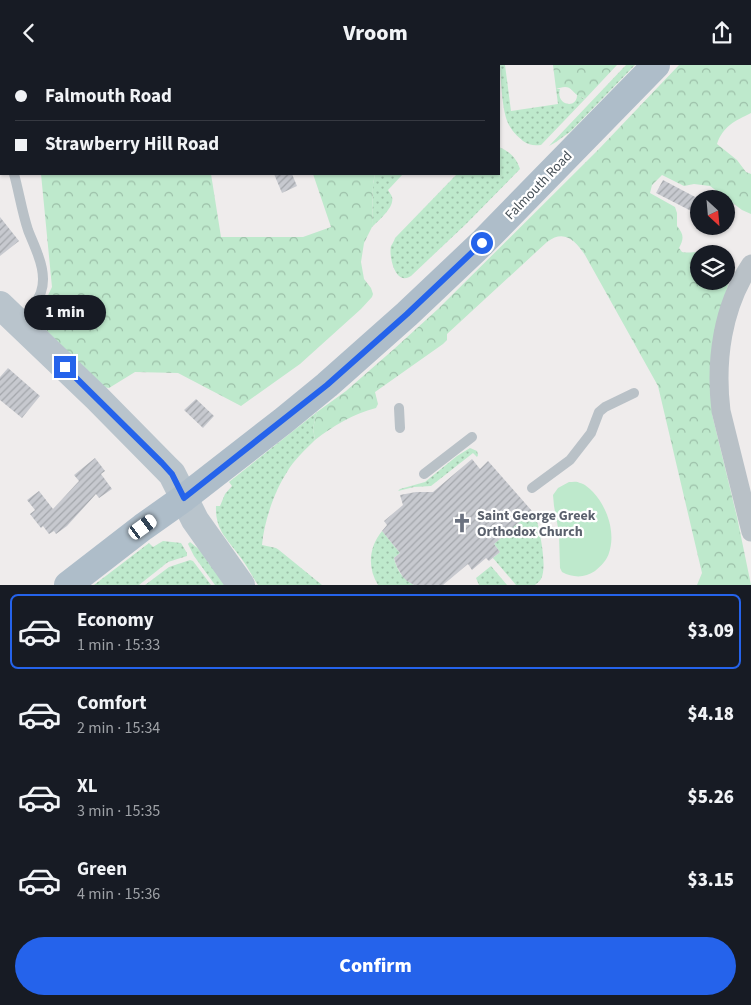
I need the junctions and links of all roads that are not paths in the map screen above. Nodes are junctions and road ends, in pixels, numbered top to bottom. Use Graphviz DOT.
graph roads {
  1 [pos="656,65"];
  2 [pos="14,175"];
  3 [pos="751,264"];
  4 [pos="0,305"];
  5 [pos="19,323"];
  6 [pos="634,393"];
  7 [pos="399,409"];
  8 [pos="400,428"];
  9 [pos="472,437"];
  10 [pos="424,474"];
  11 [pos="532,488"];
  12 [pos="184,498"];
  13 [pos="751,532"];
  14 [pos="68,585"];
  15 [pos="241,585"];
  1 -- 12 [label="main road, Falmouth Road"];
  2 -- 5 [label="lane"];
  3 -- 13 [label="street"];
  4 -- 5 [label="main road"];
  5 -- 12 [label="main road"];
  6 -- 11 [label="lane"];
  7 -- 8 [label="lane"];
  9 -- 10 [label="lane"];
  12 -- 14 [label="main road, Falmouth Road"];
  12 -- 15 [label="main road"];
}
